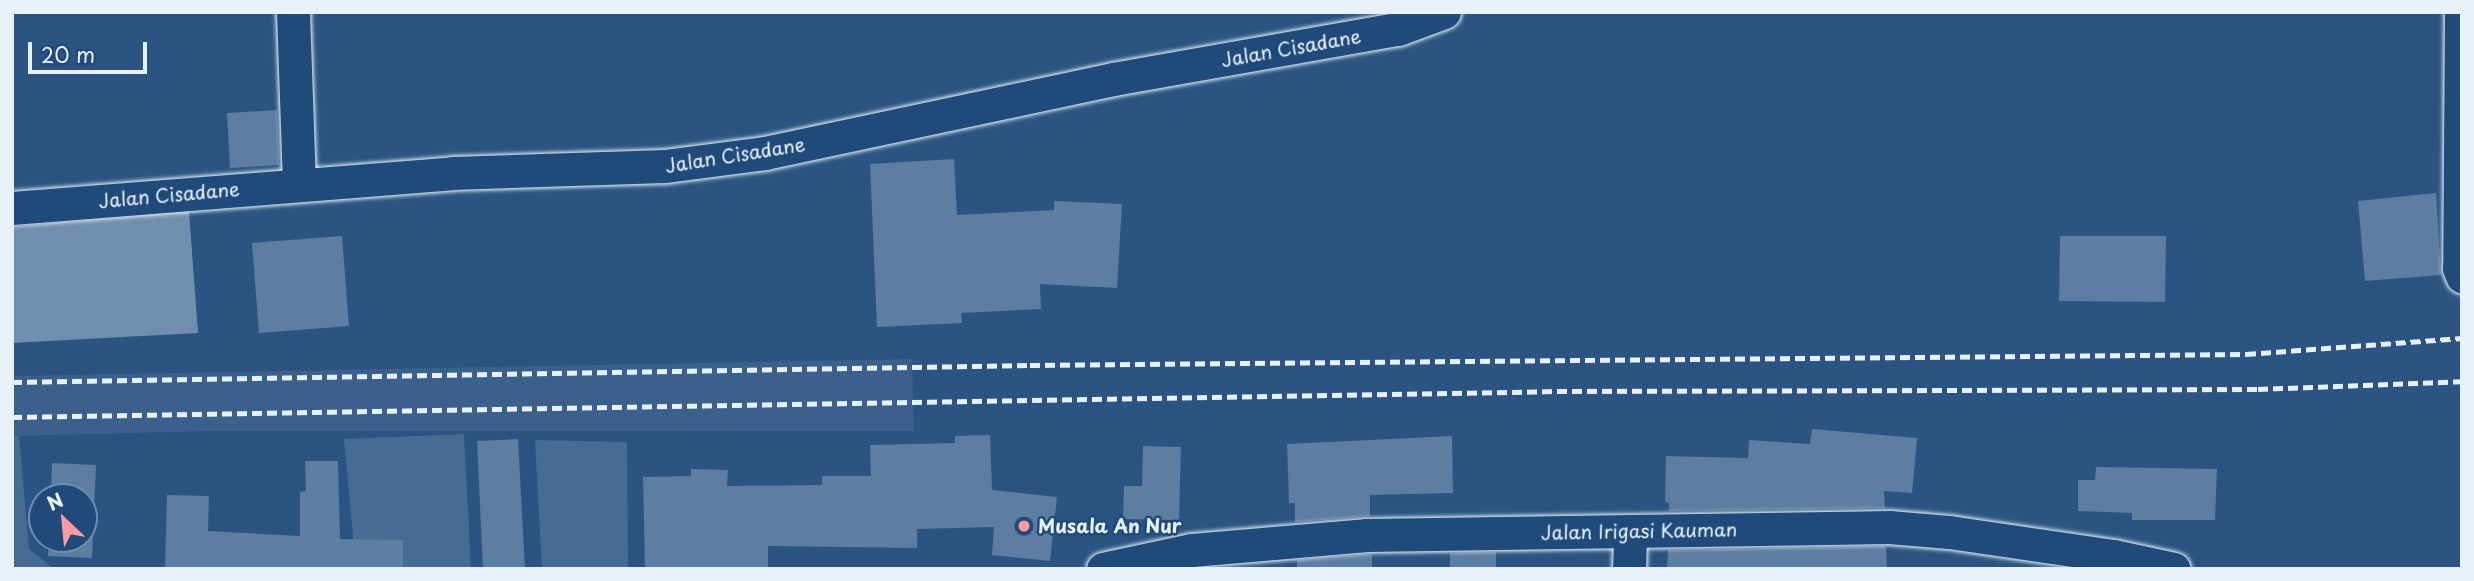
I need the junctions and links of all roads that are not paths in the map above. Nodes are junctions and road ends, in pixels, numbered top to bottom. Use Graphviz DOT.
graph roads {
  1 [pos="293,12"];
  2 [pos="1444,12"];
  3 [pos="2462,12"];
  4 [pos="299,184"];
  5 [pos="12,208"];
  6 [pos="2462,276"];
  7 [pos="1630,531"];
  8 [pos="1192,559"];
  9 [pos="1103,569"];
  10 [pos="1629,569"];
  11 [pos="2174,569"];
  1 -- 4 [label="street"];
  2 -- 4 [label="street, Jalan Cisadane"];
  3 -- 6 [label="street"];
  4 -- 5 [label="street, Jalan Cisadane"];
  7 -- 8 [label="street, Jalan Irigasi Kauman"];
  7 -- 10 [label="street"];
  7 -- 11 [label="street, Jalan Irigasi Kauman"];
  8 -- 9 [label="street, Jalan Irigasi Kauman"];
}
